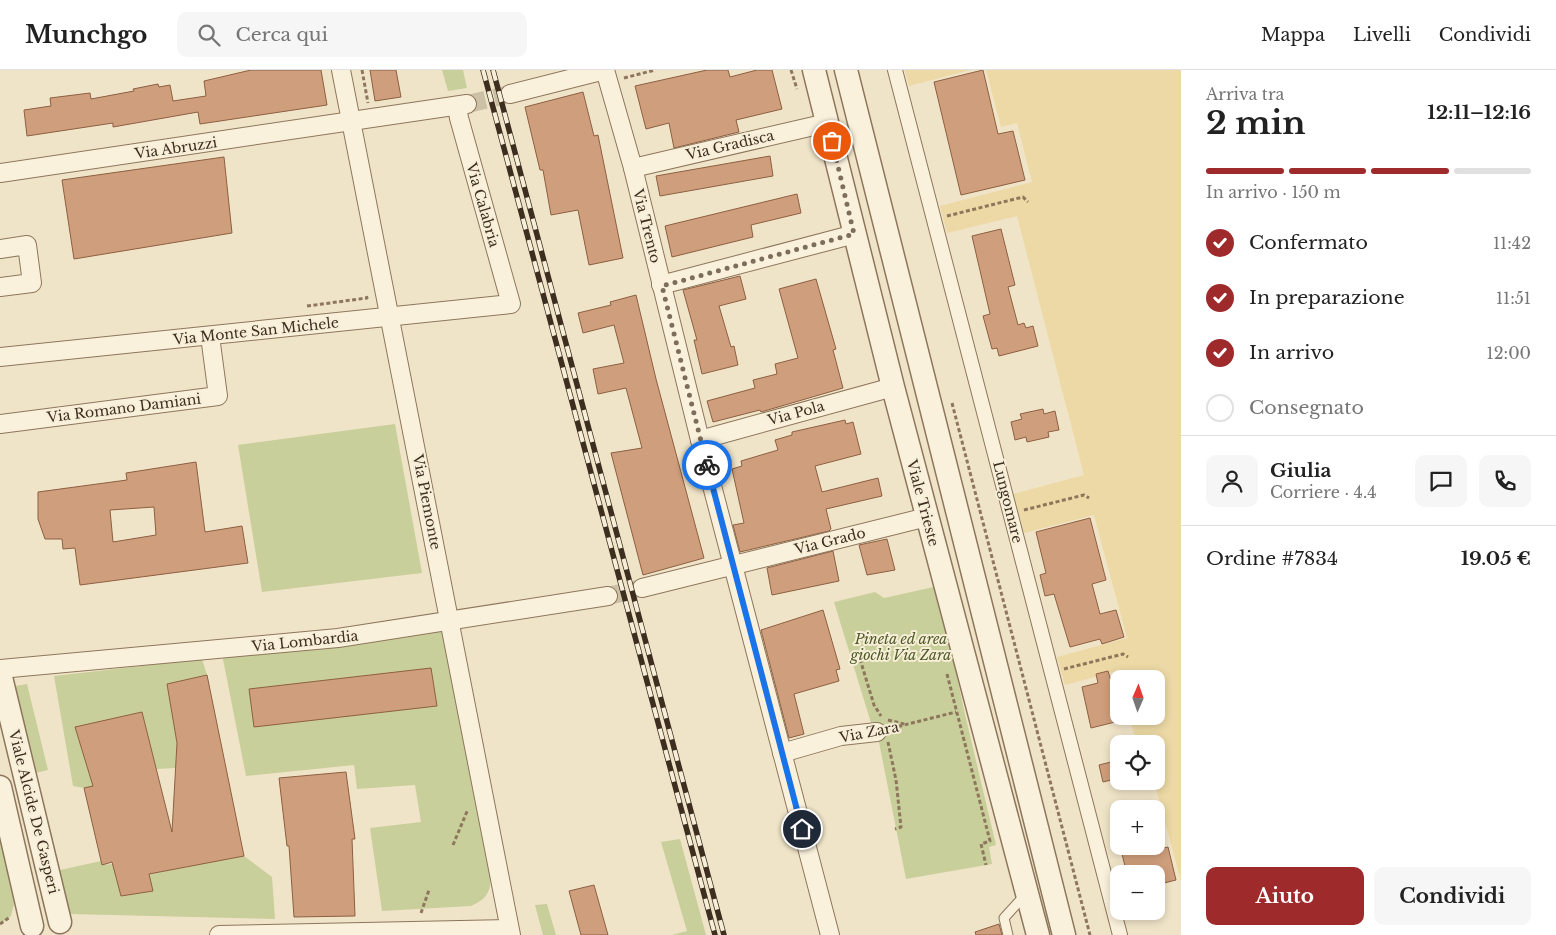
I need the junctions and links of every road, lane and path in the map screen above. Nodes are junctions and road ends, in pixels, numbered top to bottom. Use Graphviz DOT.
graph roads {
  1 [pos="341,70"];
  2 [pos="605,70"];
  3 [pos="655,70"];
  4 [pos="791,70"];
  5 [pos="814,70"];
  6 [pos="846,70"];
  7 [pos="895,70"];
  8 [pos="621,79"];
  9 [pos="510,94"];
  10 [pos="799,96"];
  11 [pos="463,105"];
  12 [pos="352,123"];
  13 [pos="827,123"];
  14 [pos="633,168"];
  15 [pos="0,173"];
  16 [pos="1028,202"];
  17 [pos="934,220"];
  18 [pos="854,234"];
  19 [pos="0,248"];
  20 [pos="662,286"];
  21 [pos="0,287"];
  22 [pos="365,289"];
  23 [pos="511,304"];
  24 [pos="299,307"];
  25 [pos="392,318"];
  26 [pos="210,336"];
  27 [pos="0,357"];
  28 [pos="892,387"];
  29 [pos="950,396"];
  30 [pos="0,424"];
  31 [pos="700,440"];
  32 [pos="1089,498"];
  33 [pos="1011,514"];
  34 [pos="926,517"];
  35 [pos="734,565"];
  36 [pos="642,588"];
  37 [pos="608,596"];
  38 [pos="450,622"];
  39 [pos="1128,656"];
  40 [pos="860,659"];
  41 [pos="0,671"];
  42 [pos="1052,672"];
  43 [pos="965,710"];
  44 [pos="907,724"];
  45 [pos="881,731"];
  46 [pos="782,753"];
  47 [pos="0,788"];
  48 [pos="471,803"];
  49 [pos="895,829"];
  50 [pos="453,846"];
  51 [pos="986,865"];
  52 [pos="429,890"];
  53 [pos="1027,893"];
  54 [pos="421,914"];
  55 [pos="64,929"];
  56 [pos="30,930"];
  57 [pos="510,932"];
  58 [pos="219,935"];
  59 [pos="830,935"];
  60 [pos="1008,935"];
  61 [pos="1038,935"];
  62 [pos="1064,935"];
  63 [pos="1090,935"];
  64 [pos="1120,935"];
  1 -- 12 [label="street, Via Piemonte"];
  2 -- 9 [label="street"];
  2 -- 14 [label="street, Via Trento"];
  3 -- 8 [label="path"];
  4 -- 10 [label="path"];
  5 -- 13 [label="street, Viale Trieste"];
  6 -- 62 [label="street"];
  7 -- 17 [label="street, Lungomare"];
  11 -- 12 [label="street, Via Abruzzi"];
  11 -- 23 [label="street, Via Calabria"];
  12 -- 15 [label="street, Via Abruzzi"];
  12 -- 25 [label="street, Via Piemonte"];
  13 -- 14 [label="street, Via Gradisca"];
  13 -- 18 [label="street, Viale Trieste"];
  14 -- 20 [label="street, Via Trento"];
  16 -- 17 [label="path"];
  17 -- 33 [label="street, Lungomare"];
  18 -- 20 [label="street"];
  18 -- 28 [label="street, Viale Trieste"];
  19 -- 21 [label="street"];
  20 -- 31 [label="street, Via Trento"];
  22 -- 24 [label="path"];
  23 -- 25 [label="street, Via Monte San Michele"];
  25 -- 26 [label="street, Via Monte San Michele"];
  25 -- 38 [label="street, Via Piemonte"];
  26 -- 27 [label="street, Via Monte San Michele"];
  26 -- 30 [label="street, Via Romano Damiani"];
  28 -- 31 [label="street, Via Pola"];
  28 -- 34 [label="street, Viale Trieste"];
  29 -- 63 [label="path"];
  31 -- 35 [label="street, Via Trento"];
  32 -- 33 [label="path"];
  33 -- 42 [label="street, Lungomare"];
  34 -- 35 [label="street, Via Grado"];
  34 -- 43 [label="street, Viale Trieste"];
  35 -- 36 [label="street"];
  35 -- 46 [label="street, Via Trento"];
  37 -- 38 [label="street, Via Lombardia"];
  38 -- 41 [label="street, Via Lombardia"];
  38 -- 57 [label="street, Via Piemonte"];
  39 -- 42 [label="path"];
  40 -- 44 [label="path"];
  41 -- 55 [label="street, Viale Alcide De Gasperi"];
  42 -- 64 [label="street, Lungomare"];
  43 -- 44 [label="path, Via Zara"];
  43 -- 51 [label="path"];
  43 -- 53 [label="street, Viale Trieste"];
  44 -- 45 [label="path, Via Zara"];
  45 -- 46 [label="street, Via Zara"];
  45 -- 49 [label="path"];
  46 -- 59 [label="street, Via Trento"];
  47 -- 56 [label="street, Viale Alcide De Gasperi"];
  48 -- 50 [label="path"];
  52 -- 54 [label="path"];
  53 -- 60 [label="lane"];
  53 -- 61 [label="street, Viale Trieste"];
  55 -- 56 [label="street"];
  57 -- 58 [label="street"];
}
